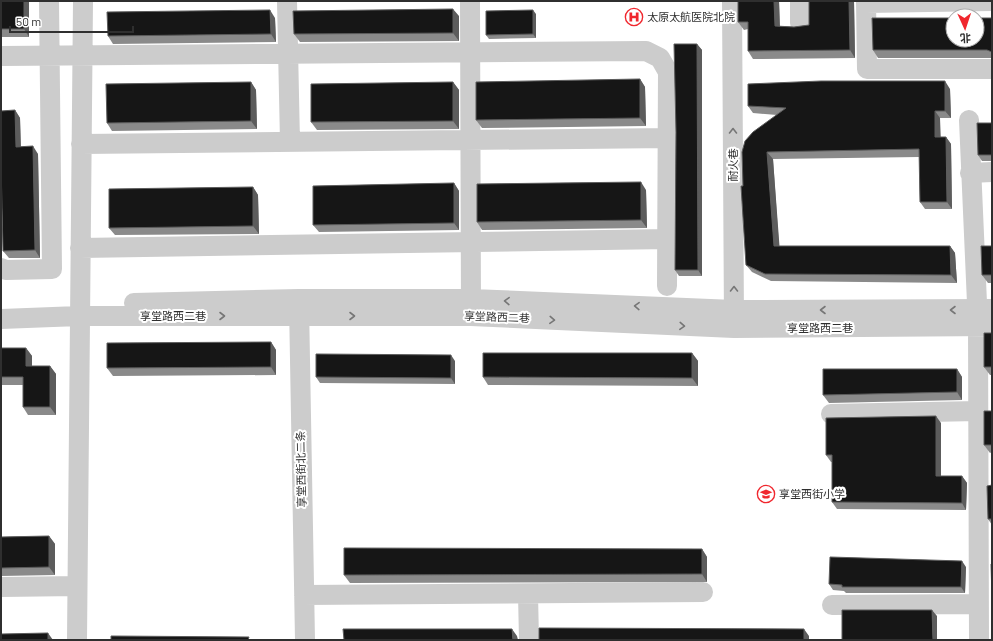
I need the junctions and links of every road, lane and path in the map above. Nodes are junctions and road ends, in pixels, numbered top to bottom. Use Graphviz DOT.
graph roads {
  1 [pos="50,1"];
  2 [pos="83,1"];
  3 [pos="287,1"];
  4 [pos="470,1"];
  5 [pos="720,1"];
  6 [pos="732,1"];
  7 [pos="800,1"];
  8 [pos="992,1"];
  9 [pos="866,2"];
  10 [pos="800,23"];
  11 [pos="470,53"];
  12 [pos="288,54"];
  13 [pos="1,56"];
  14 [pos="50,56"];
  15 [pos="82,56"];
  16 [pos="992,69"];
  17 [pos="968,120"];
  18 [pos="669,138"];
  19 [pos="470,140"];
  20 [pos="290,142"];
  21 [pos="81,144"];
  22 [pos="992,172"];
  23 [pos="970,173"];
  24 [pos="668,239"];
  25 [pos="470,242"];
  26 [pos="80,248"];
  27 [pos="1,268"];
  28 [pos="667,286"];
  29 [pos="1,305"];
  30 [pos="298,308"];
  31 [pos="471,308"];
  32 [pos="79,310"];
  33 [pos="985,318"];
  34 [pos="1,319"];
  35 [pos="727,319"];
  36 [pos="984,386"];
  37 [pos="977,411"];
  38 [pos="831,414"];
  39 [pos="985,461"];
  40 [pos="985,537"];
  41 [pos="77,586"];
  42 [pos="1,588"];
  43 [pos="703,592"];
  44 [pos="528,594"];
  45 [pos="304,595"];
  46 [pos="832,605"];
  47 [pos="983,614"];
  48 [pos="77,640"];
  49 [pos="305,640"];
  50 [pos="529,640"];
  51 [pos="979,640"];
  1 -- 14 [label="street"];
  2 -- 15 [label="street"];
  3 -- 12 [label="street"];
  4 -- 11 [label="street"];
  5 -- 35 [label="street, 耐火巷"];
  35 -- 6 [label="street, 耐火巷, one-way"];
  7 -- 10 [label="street"];
  8 -- 9 [label="street"];
  9 -- 16 [label="street"];
  11 -- 12 [label="street"];
  11 -- 18 [label="street"];
  11 -- 19 [label="street"];
  12 -- 15 [label="street"];
  12 -- 20 [label="street"];
  13 -- 14 [label="street"];
  14 -- 15 [label="street"];
  14 -- 27 [label="street"];
  15 -- 21 [label="street"];
  17 -- 23 [label="street"];
  18 -- 19 [label="street"];
  18 -- 24 [label="street"];
  19 -- 20 [label="street"];
  19 -- 25 [label="street"];
  20 -- 21 [label="street"];
  21 -- 26 [label="street"];
  22 -- 23 [label="street"];
  23 -- 33 [label="street"];
  24 -- 25 [label="street"];
  24 -- 28 [label="street"];
  25 -- 26 [label="street"];
  25 -- 31 [label="street"];
  26 -- 32 [label="street"];
  29 -- 32 [label="street, 享堂路西二巷"];
  30 -- 31 [label="street, 享堂路西二巷"];
  30 -- 32 [label="street, 享堂路西二巷"];
  30 -- 45 [label="street, 享堂西街北二条"];
  31 -- 35 [label="street, 享堂路西二巷"];
  32 -- 34 [label="street, 享堂路西二巷"];
  32 -- 41 [label="street"];
  33 -- 35 [label="street, 享堂路西二巷"];
  33 -- 36 [label="street"];
  36 -- 37 [label="street"];
  37 -- 38 [label="street"];
  37 -- 39 [label="street"];
  39 -- 40 [label="street"];
  40 -- 47 [label="street"];
  41 -- 42 [label="street"];
  41 -- 48 [label="street"];
  43 -- 44 [label="street"];
  44 -- 45 [label="street"];
  44 -- 50 [label="street"];
  45 -- 49 [label="street, 享堂西街北二条"];
  46 -- 47 [label="street"];
  47 -- 51 [label="street"];
}
